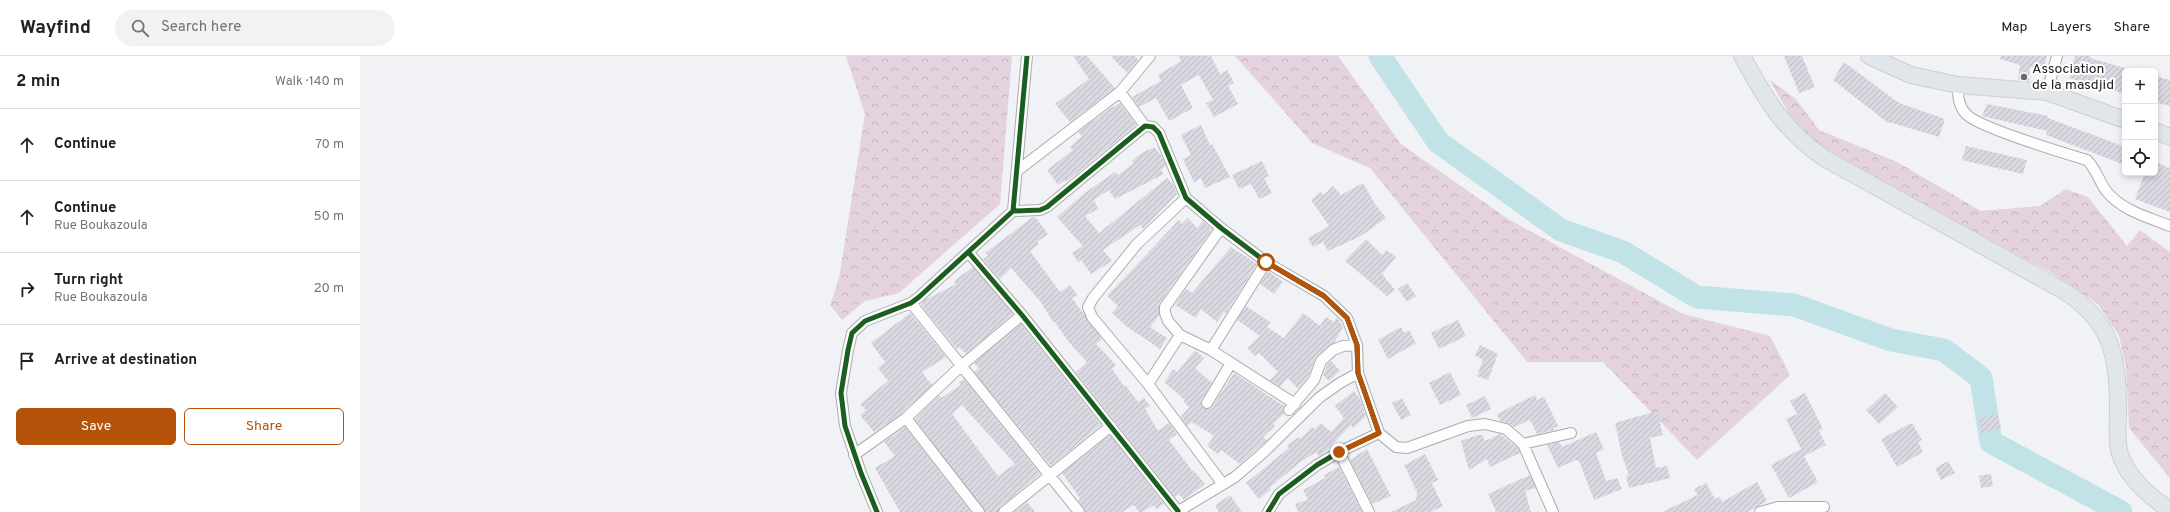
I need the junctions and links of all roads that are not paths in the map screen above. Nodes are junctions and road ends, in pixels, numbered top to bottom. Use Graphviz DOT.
graph roads {
  1 [pos="1027,56"];
  2 [pos="1150,56"];
  3 [pos="1742,56"];
  4 [pos="1869,56"];
  5 [pos="2057,56"];
  6 [pos="1958,85"];
  7 [pos="1120,92"];
  8 [pos="2047,92"];
  9 [pos="2122,119"];
  10 [pos="1145,126"];
  11 [pos="2158,133"];
  12 [pos="2170,137"];
  13 [pos="1017,171"];
  14 [pos="1186,198"];
  15 [pos="1012,211"];
  16 [pos="2170,226"];
  17 [pos="1221,228"];
  18 [pos="969,253"];
  19 [pos="1266,262"];
  20 [pos="911,303"];
  21 [pos="1022,315"];
  22 [pos="1180,335"];
  23 [pos="1357,345"];
  24 [pos="1211,350"];
  25 [pos="1231,363"];
  26 [pos="961,366"];
  27 [pos="1358,373"];
  28 [pos="1148,384"];
  29 [pos="1207,403"];
  30 [pos="906,418"];
  31 [pos="1111,426"];
  32 [pos="1379,433"];
  33 [pos="1571,433"];
  34 [pos="1523,444"];
  35 [pos="1339,452"];
  36 [pos="854,455"];
  37 [pos="1048,475"];
  38 [pos="1222,483"];
  39 [pos="2138,483"];
  40 [pos="1824,507"];
  41 [pos="2170,510"];
  42 [pos="877,512"];
  43 [pos="980,512"];
  44 [pos="1004,512"];
  45 [pos="1079,512"];
  46 [pos="1177,512"];
  47 [pos="1268,512"];
  48 [pos="1369,512"];
  49 [pos="1553,512"];
  50 [pos="1760,512"];
  51 [pos="2151,512"];
  1 -- 13 [label="street"];
  2 -- 7 [label="street"];
  3 -- 39 [label="main road"];
  4 -- 6 [label="main road"];
  5 -- 8 [label="street"];
  6 -- 8 [label="main road"];
  6 -- 16 [label="street"];
  7 -- 10 [label="street"];
  7 -- 13 [label="street"];
  8 -- 9 [label="main road"];
  10 -- 14 [label="street"];
  10 -- 15 [label="street"];
  11 -- 12 [label="main road"];
  13 -- 15 [label="street"];
  14 -- 17 [label="street"];
  14 -- 28 [label="street"];
  15 -- 18 [label="street"];
  17 -- 19 [label="street"];
  17 -- 22 [label="street"];
  18 -- 20 [label="street"];
  18 -- 21 [label="street"];
  19 -- 23 [label="street"];
  19 -- 24 [label="street"];
  20 -- 26 [label="street"];
  20 -- 36 [label="street"];
  21 -- 26 [label="street"];
  21 -- 31 [label="street"];
  22 -- 24 [label="street"];
  22 -- 28 [label="street"];
  23 -- 25 [label="street"];
  23 -- 27 [label="street"];
  24 -- 25 [label="street"];
  25 -- 29 [label="street"];
  26 -- 30 [label="street"];
  26 -- 37 [label="street"];
  27 -- 32 [label="street"];
  27 -- 38 [label="street"];
  28 -- 38 [label="street"];
  30 -- 36 [label="street"];
  30 -- 43 [label="street"];
  31 -- 37 [label="street"];
  31 -- 46 [label="street"];
  32 -- 34 [label="street"];
  32 -- 35 [label="street"];
  33 -- 34 [label="street"];
  34 -- 49 [label="street"];
  35 -- 47 [label="street"];
  35 -- 48 [label="street"];
  36 -- 42 [label="street"];
  37 -- 44 [label="street"];
  37 -- 45 [label="street"];
  38 -- 46 [label="street"];
  39 -- 41 [label="main road"];
  39 -- 51 [label="main road"];
  40 -- 50 [label="street"];
}
